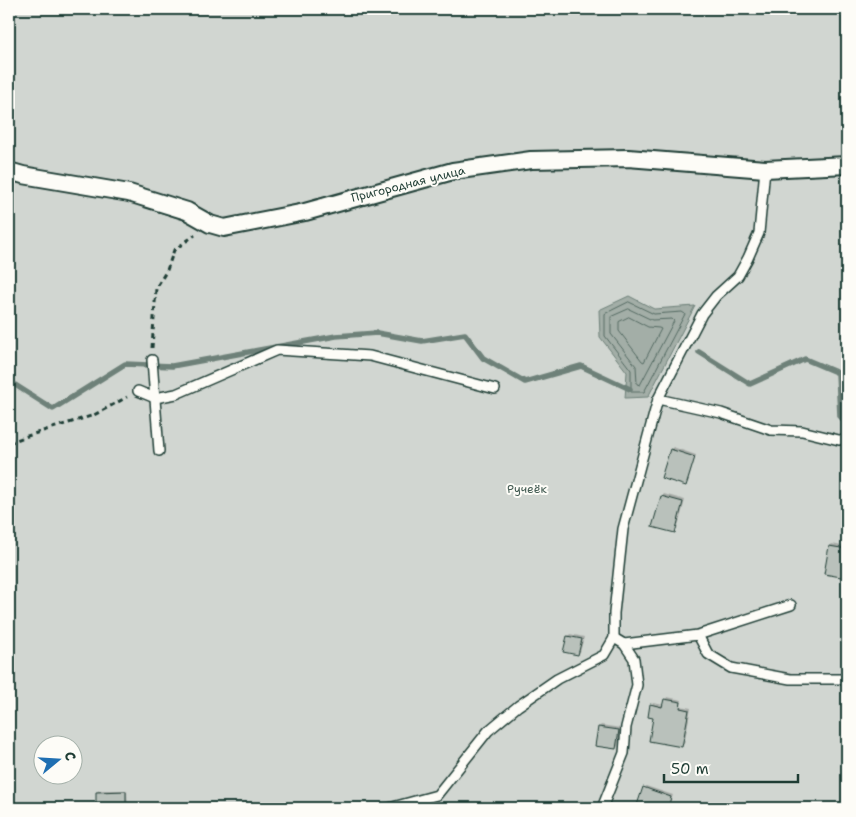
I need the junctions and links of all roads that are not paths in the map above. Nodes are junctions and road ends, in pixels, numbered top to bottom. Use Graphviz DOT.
graph roads {
  1 [pos="847,165"];
  2 [pos="765,169"];
  3 [pos="9,171"];
  4 [pos="152,360"];
  5 [pos="495,389"];
  6 [pos="138,391"];
  7 [pos="155,398"];
  8 [pos="658,399"];
  9 [pos="839,440"];
  10 [pos="159,450"];
  11 [pos="791,605"];
  12 [pos="698,635"];
  13 [pos="614,638"];
  14 [pos="624,644"];
  15 [pos="847,679"];
  16 [pos="389,808"];
  17 [pos="602,808"];
  1 -- 2 [label="street, Пригородная улица"];
  2 -- 3 [label="street, Пригородная улица"];
  2 -- 8 [label="lane"];
  4 -- 7 [label="lane"];
  5 -- 7 [label="lane"];
  6 -- 7 [label="lane"];
  7 -- 10 [label="lane"];
  8 -- 9 [label="lane"];
  8 -- 13 [label="lane"];
  11 -- 12 [label="lane"];
  12 -- 14 [label="lane"];
  12 -- 15 [label="lane"];
  13 -- 14 [label="lane"];
  13 -- 16 [label="lane"];
  14 -- 17 [label="lane"];
}
